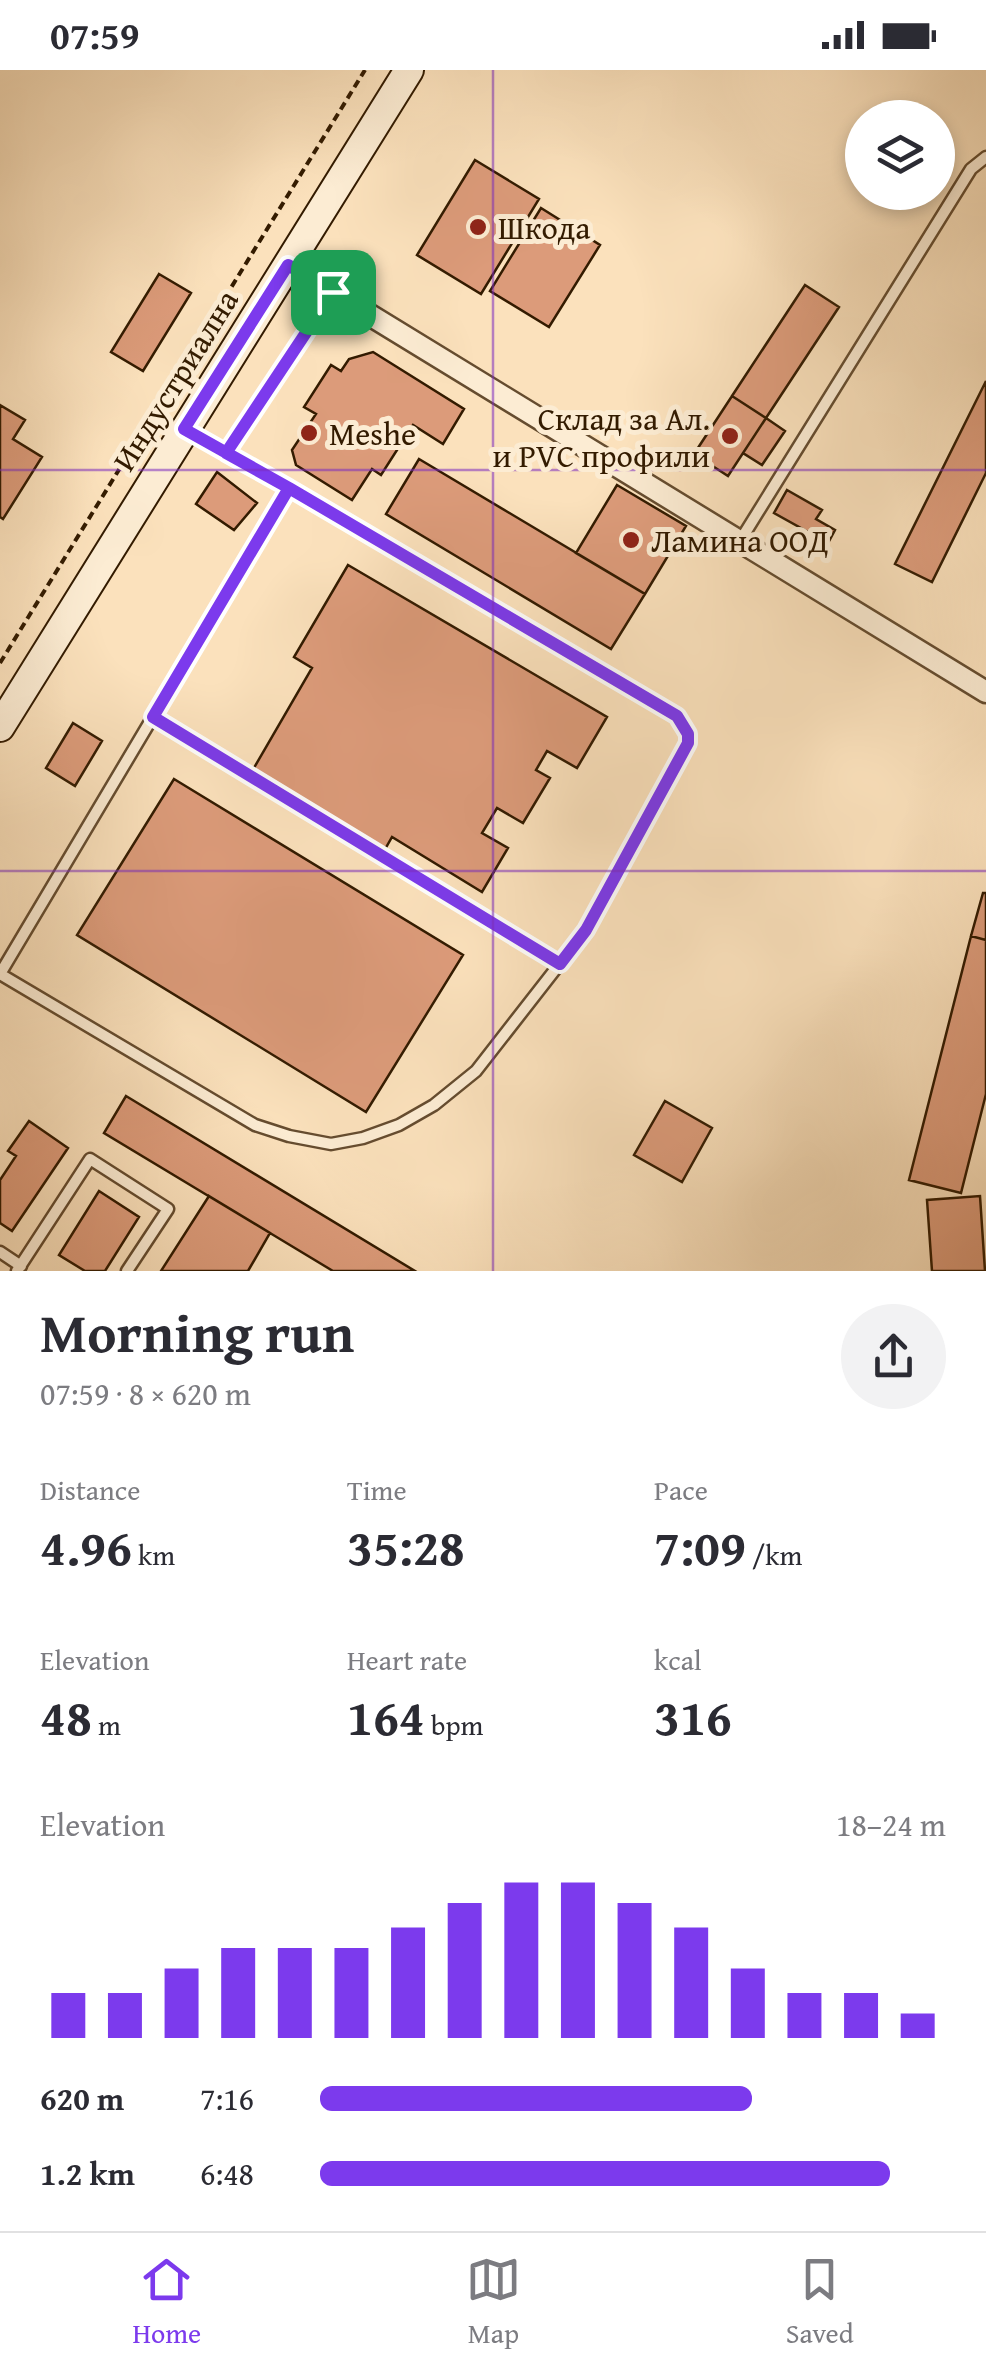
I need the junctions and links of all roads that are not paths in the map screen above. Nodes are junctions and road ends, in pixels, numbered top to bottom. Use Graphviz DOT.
graph roads {
  1 [pos="409,70"];
  2 [pos="986,158"];
  3 [pos="288,265"];
  4 [pos="333,292"];
  5 [pos="184,429"];
  6 [pos="226,453"];
  7 [pos="289,488"];
  8 [pos="740,541"];
  9 [pos="986,692"];
  10 [pos="153,717"];
  11 [pos="0,727"];
  12 [pos="560,964"];
  13 [pos="0,974"];
  14 [pos="0,1252"];
  15 [pos="19,1268"];
  16 [pos="128,1271"];
  1 -- 3 [label="main road, Индустриална"];
  2 -- 8 [label="lane"];
  3 -- 4 [label="street"];
  3 -- 5 [label="main road, Индустриална"];
  4 -- 6 [label="lane"];
  4 -- 8 [label="street"];
  5 -- 6 [label="lane"];
  5 -- 11 [label="main road, Индустриална"];
  6 -- 7 [label="lane"];
  7 -- 10 [label="lane"];
  7 -- 12 [label="lane"];
  8 -- 9 [label="street"];
  10 -- 12 [label="lane"];
  10 -- 13 [label="lane"];
  12 -- 13 [label="lane"];
  14 -- 15 [label="lane"];
  15 -- 16 [label="lane"];
}
